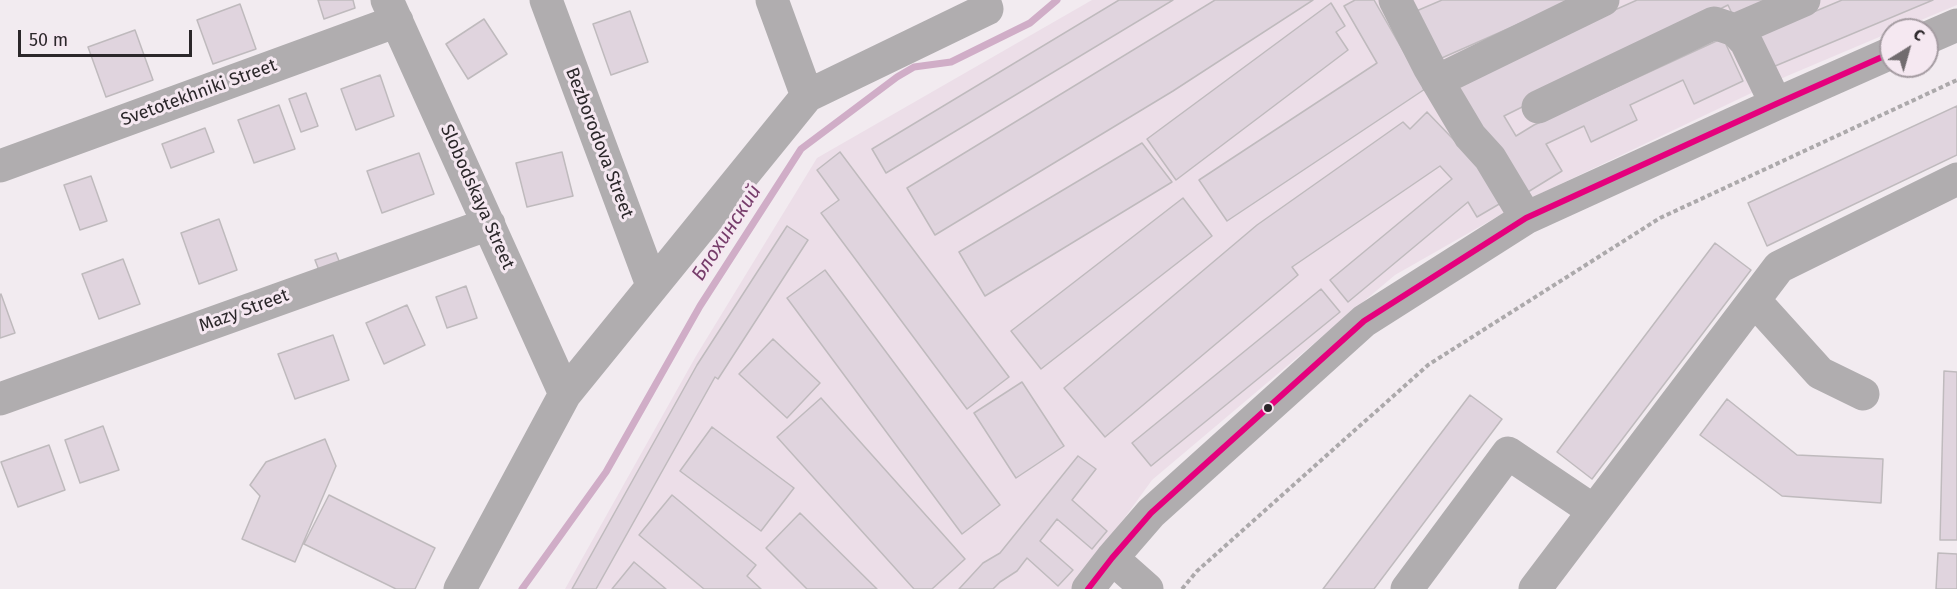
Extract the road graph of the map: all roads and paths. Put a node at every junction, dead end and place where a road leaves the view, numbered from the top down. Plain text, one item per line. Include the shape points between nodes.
1 (546, 0) edge
2 (772, 0) edge
3 (1603, 0) edge
4 (1804, 0) edge
5 (1402, 2) edge
6 (985, 5) edge
7 (392, 10) edge
8 (1957, 25) edge
9 (1735, 30) junction
10 (1939, 33) edge
11 (1879, 58) edge
12 (1957, 80) edge
13 (1437, 81) junction
14 (807, 96) junction
15 (1776, 104) junction
16 (1538, 107) dead end
17 (0, 166) edge
18 (1957, 178) edge
19 (1526, 218) junction
20 (489, 224) junction
21 (652, 285) junction
22 (1754, 300) junction
23 (565, 394) junction
24 (1863, 394) dead end
25 (0, 399) edge
26 (1594, 511) junction
27 (1112, 558) junction
28 (460, 589) edge
29 (1088, 589) edge
30 (1146, 589) edge
31 (1182, 589) edge
32 (1407, 589) edge
33 (1535, 589) edge

1 - 21 street, Bezborodova Street
2 - 14 street
3 - 13 street
4 - 9 street
5 - 13 street
6 - 14 street
7 - 17 street, Svetotekhniki Street
7 - 20 street, Slobodskaya Street
8 - 10 street
9 - 15 street via 1746,42
9 - 16 street via 1714,23
11 - 15 street
12 - 31 path via 1660,218 1428,365 1197,571
13 - 19 street
14 - 21 street
15 - 19 street
18 - 22 street via 1779,267
19 - 27 street via 1364,321 1151,513
20 - 23 street, Slobodskaya Street
20 - 25 street, Mazy Street
21 - 23 street
22 - 24 street via 1820,373
22 - 26 street
23 - 28 street
26 - 32 street via 1508,453
26 - 33 street
27 - 29 street
27 - 30 street

